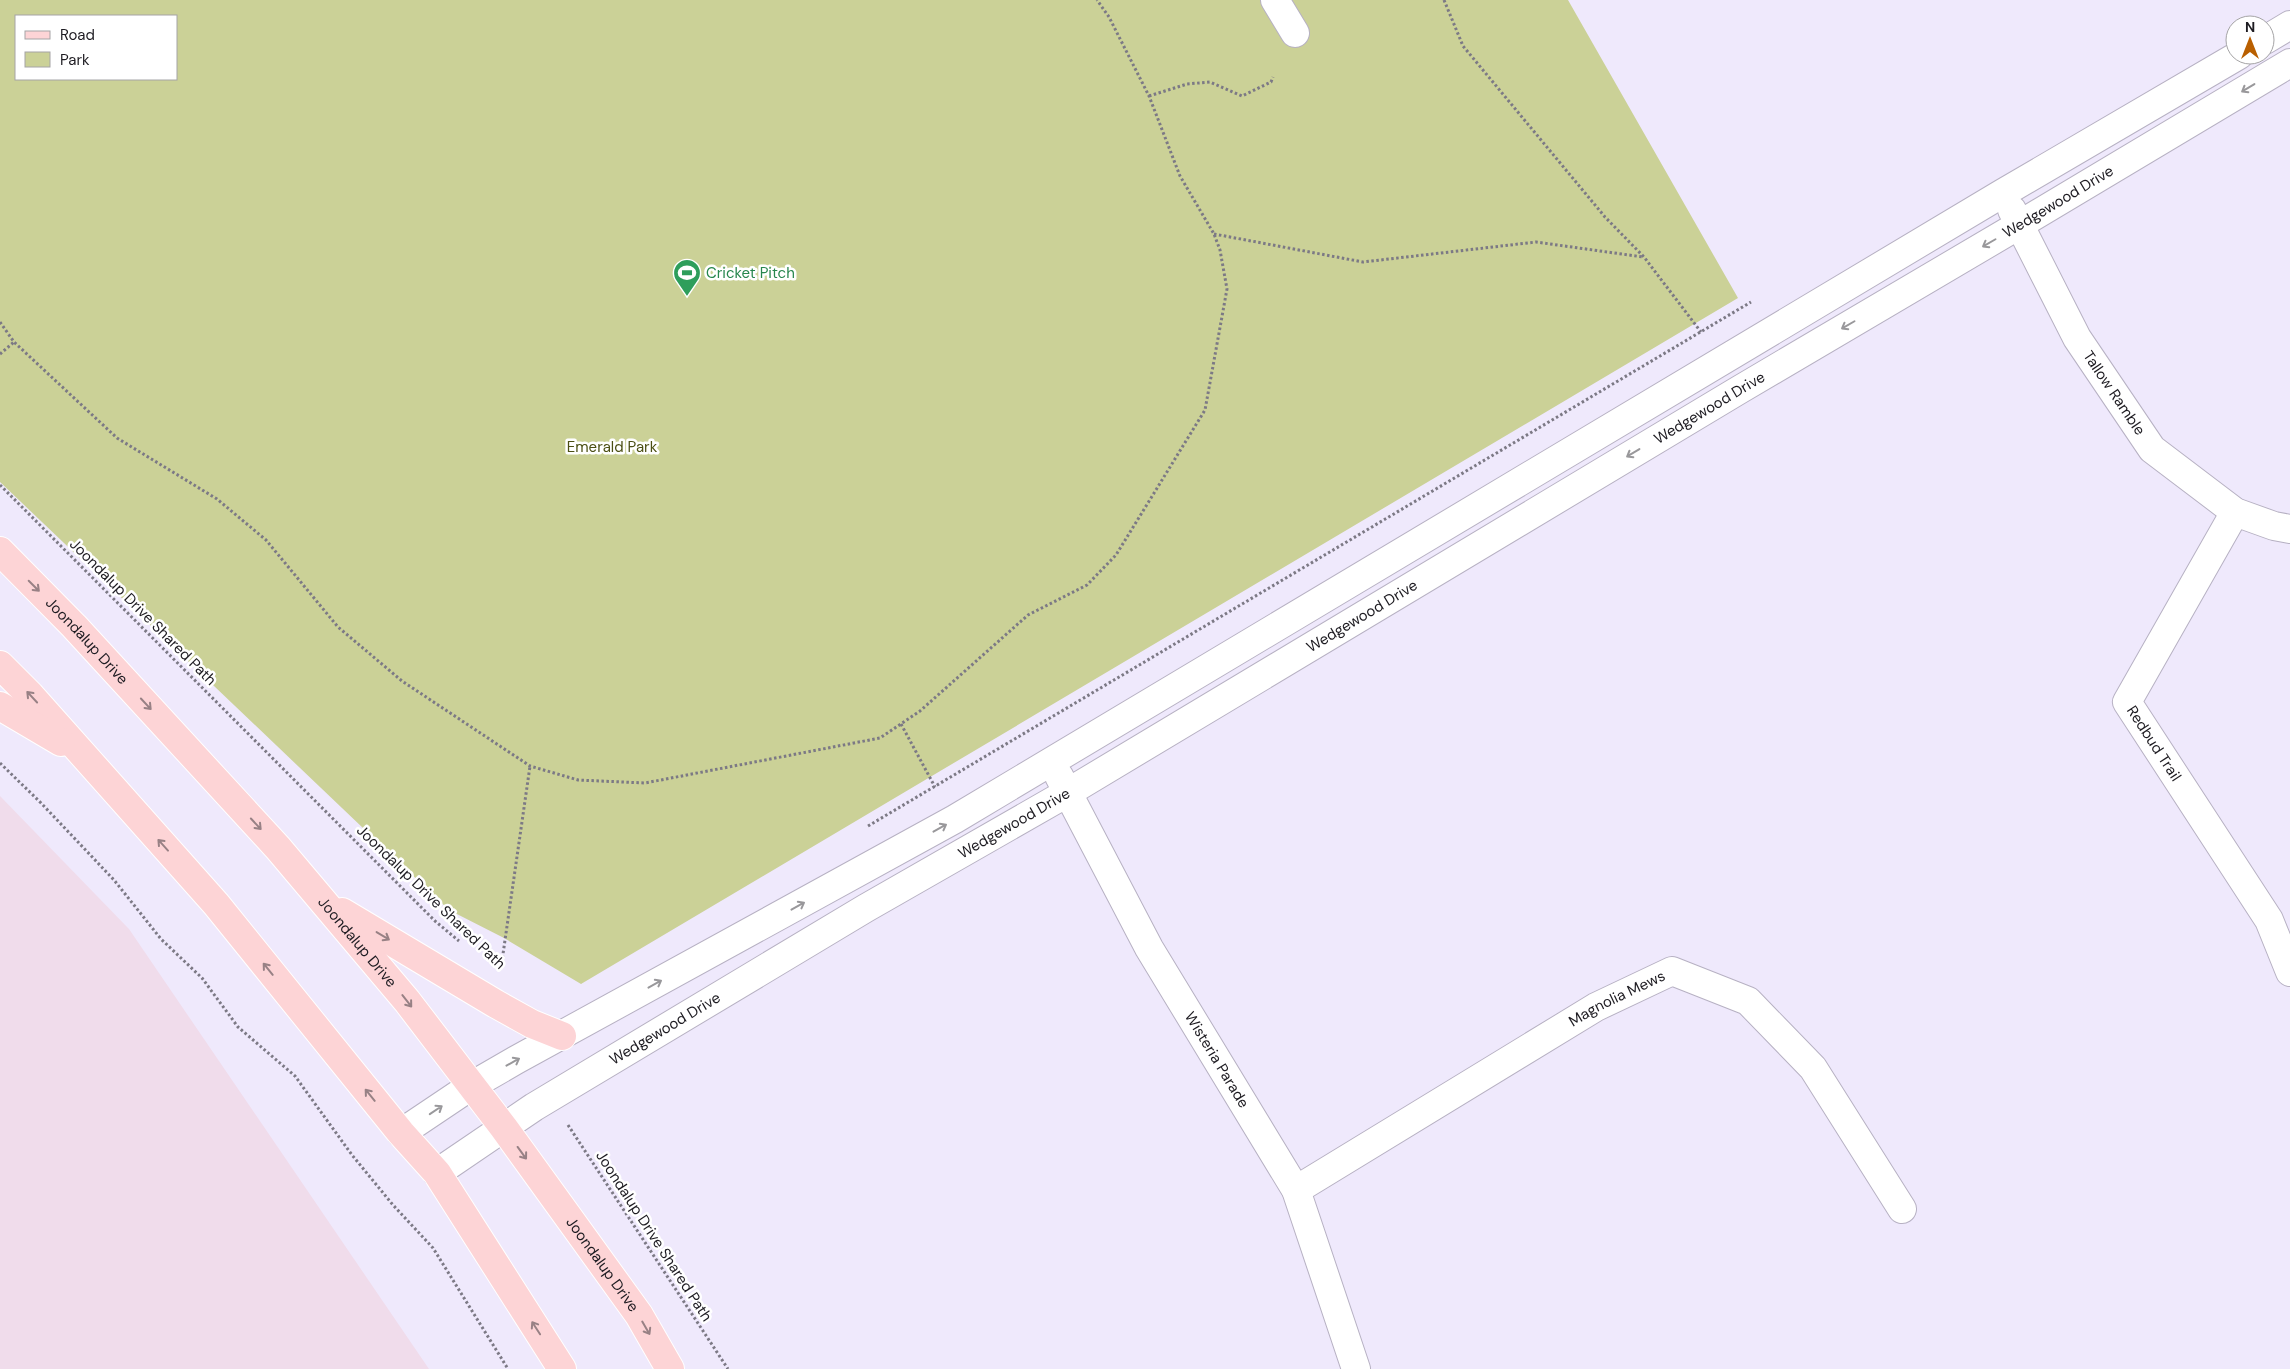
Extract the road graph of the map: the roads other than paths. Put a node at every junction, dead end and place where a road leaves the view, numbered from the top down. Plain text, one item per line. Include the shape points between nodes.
1 (1275, 0) edge
2 (2290, 25) edge
3 (1295, 33) dead end
4 (2275, 34) edge
5 (2225, 63) edge
6 (2290, 63) edge
7 (2004, 193) junction
8 (2019, 225) junction
9 (2235, 512) junction
10 (2290, 529) edge
11 (0, 552) edge
12 (0, 665) edge
13 (0, 706) edge
14 (82, 754) junction
15 (1051, 762) junction
16 (1067, 793) junction
17 (326, 903) junction
18 (2290, 972) edge
19 (562, 1036) junction
20 (470, 1086) junction
21 (504, 1128) junction
22 (401, 1133) junction
23 (436, 1173) junction
24 (1296, 1190) junction
25 (1902, 1210) dead end
26 (562, 1369) edge
27 (670, 1369) edge
28 (1356, 1369) edge

1 - 3 street
2 - 4 street
5 - 7 street
6 -> 8 street, Wedgewood Drive
7 - 8 street, Tallow Ramble
7 - 15 street
8 - 9 street, Tallow Ramble via 2077,338 2152,449
8 -> 16 street, Wedgewood Drive
9 - 10 street, Tallow Ramble
9 - 18 street, Redbud Trail via 2127,702 2269,920
11 -> 17 main road, Joondalup Drive via 88,640
14 -> 12 main road
13 - 14 main road
22 -> 14 main road via 216,904
15 - 16 street, Wisteria Parade
19 -> 15 street via 955,820
16 - 21 street, Wedgewood Drive via 866,908 548,1098
16 - 24 street, Wisteria Parade via 1149,948
17 -> 19 main road via 498,991 532,1024
17 -> 20 main road, Joondalup Drive via 407,1001
20 -> 19 street
20 - 21 main road, Joondalup Drive
22 -> 20 street
21 - 23 street, Wedgewood Drive
21 -> 27 main road, Joondalup Drive via 639,1315
22 - 23 main road
26 -> 23 main road
24 - 25 street, Magnolia Mews via 1596,1007 1672,971 1748,1001 1807,1061
24 - 28 street, Wisteria Parade

